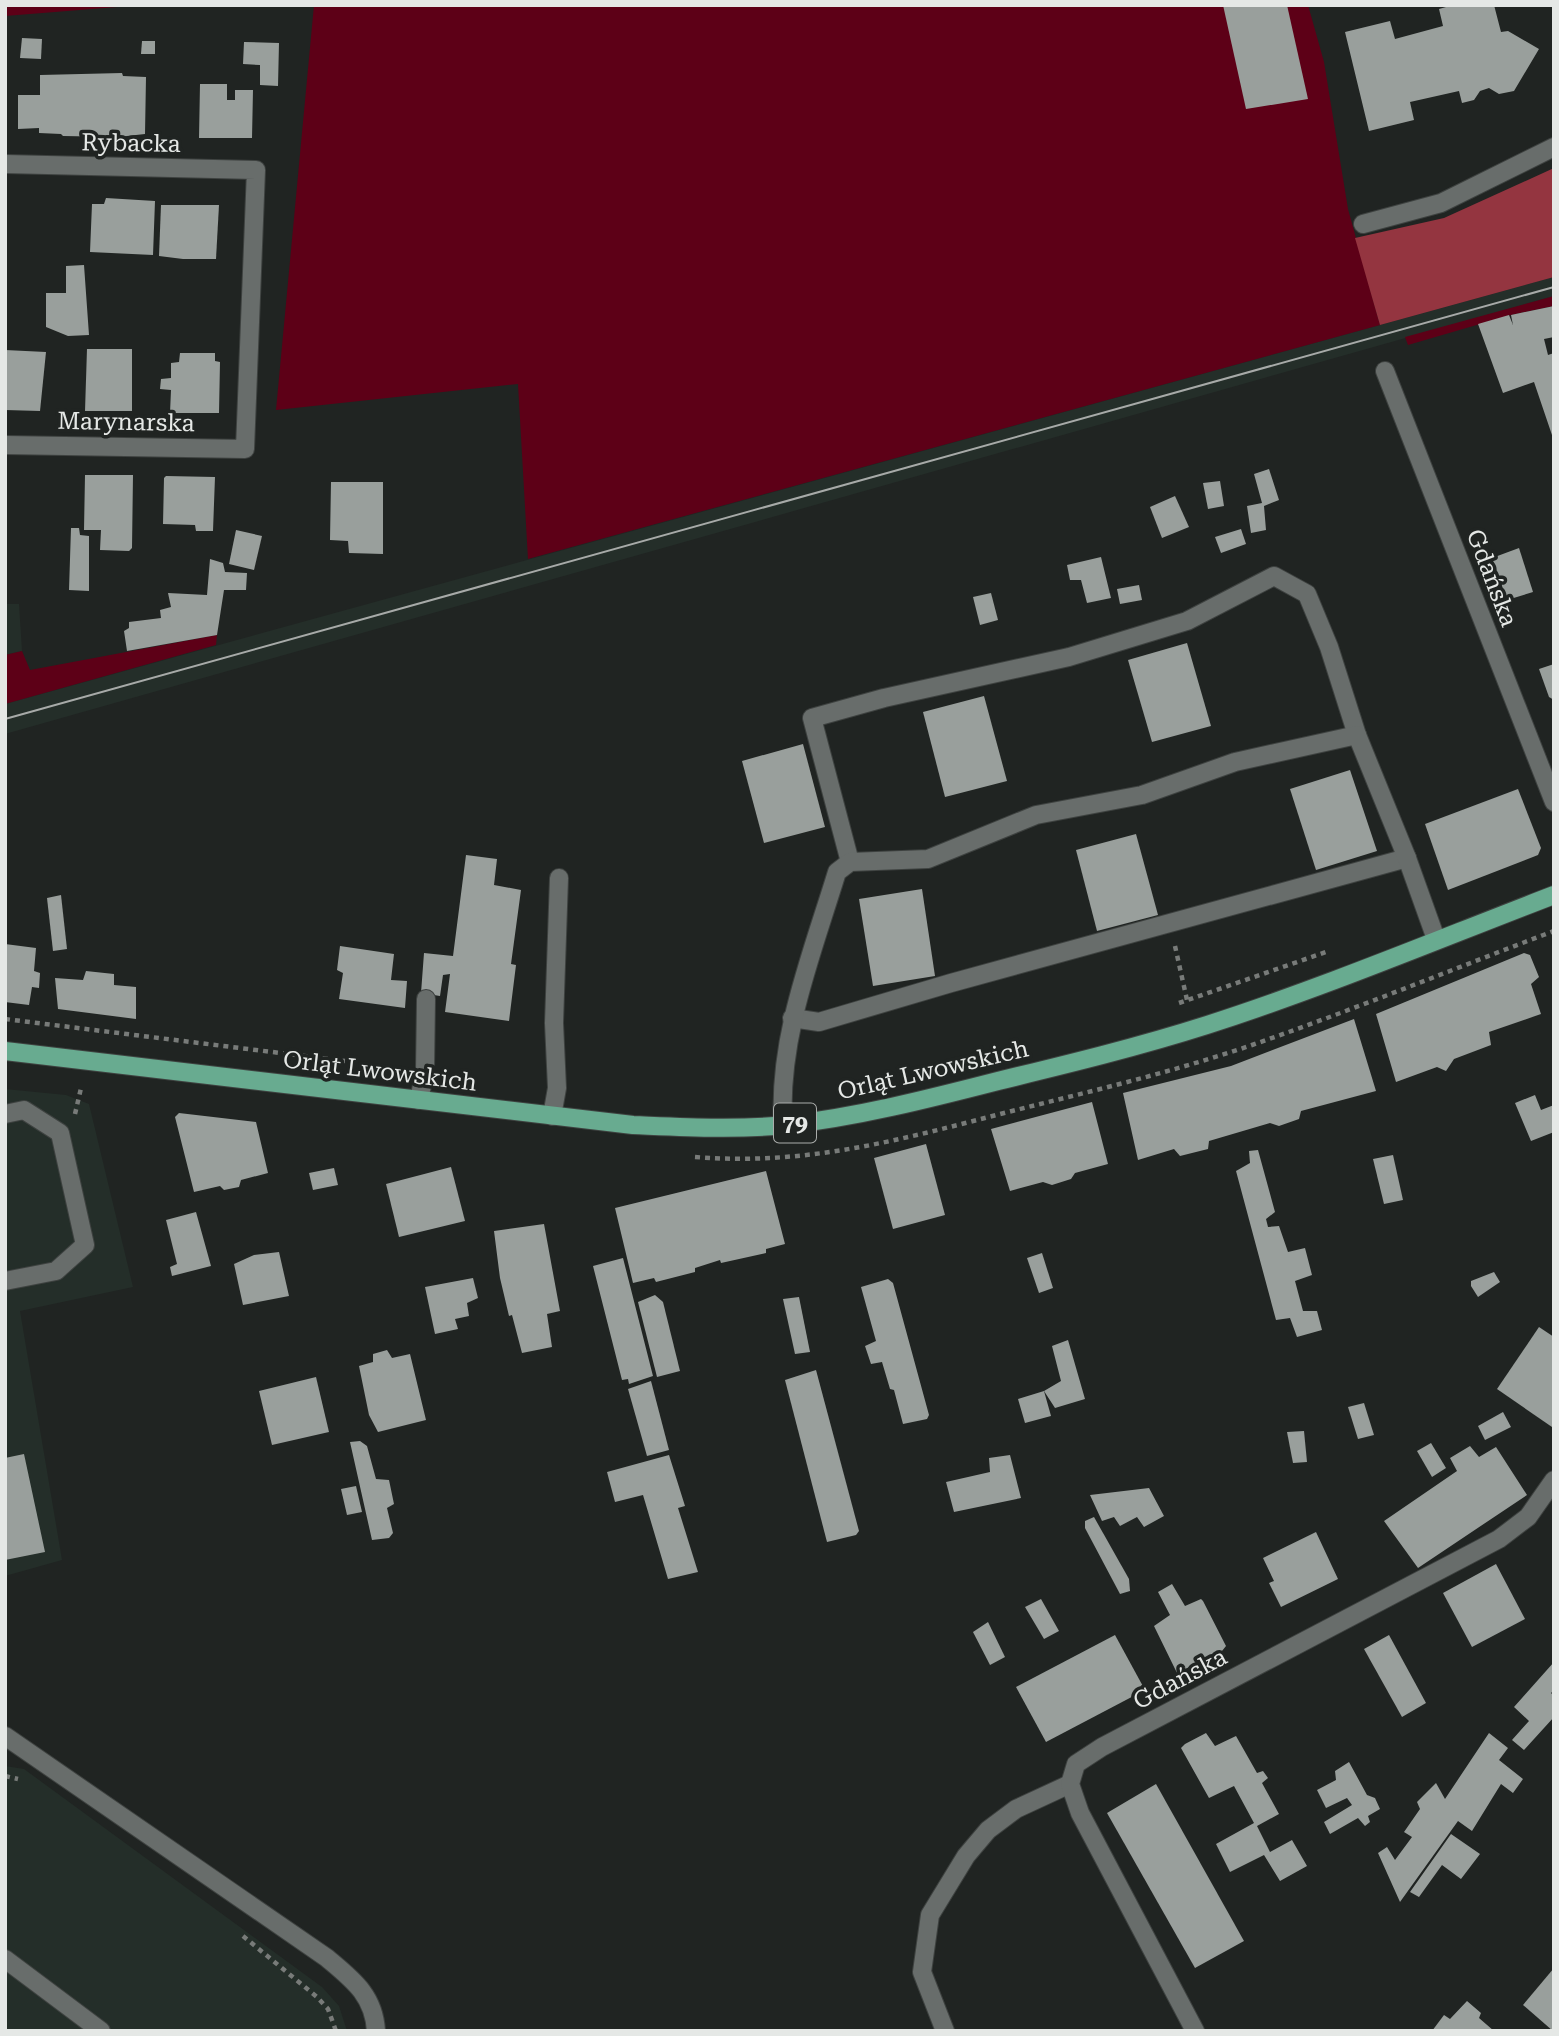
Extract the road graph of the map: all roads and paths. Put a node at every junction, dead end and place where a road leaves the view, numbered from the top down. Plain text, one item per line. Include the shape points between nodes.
1 (1554, 147) edge
2 (5, 164) edge
3 (1363, 225) dead end
4 (1385, 371) dead end
5 (5, 445) edge
6 (245, 449) joint
7 (1357, 735) junction
8 (1554, 802) edge
9 (1407, 858) junction
10 (850, 862) junction
11 (559, 878) dead end
12 (1554, 895) edge
13 (1171, 923) junction
14 (1436, 939) junction
15 (426, 999) dead end
16 (1187, 1000) dead end
17 (792, 1018) junction
18 (5, 1051) edge
19 (419, 1100) junction
20 (5, 1114) edge
21 (552, 1116) junction
22 (783, 1125) junction
23 (5, 1281) edge
24 (1554, 1480) edge
25 (5, 1736) edge
26 (5, 1776) edge
27 (25, 1782) dead end
28 (1070, 1784) junction
29 (240, 1933) dead end
30 (5, 1959) edge
31 (101, 2031) edge
32 (336, 2031) edge
33 (376, 2031) edge
34 (945, 2031) edge
35 (1195, 2031) edge

1 - 3 street via 1441,203
2 - 6 street, Rybacka via 256,170
4 - 8 street, Gdańska
5 - 6 street, Marynarska
7 - 9 street
7 - 10 street via 1234,762 1142,795 1037,815 928,859
7 - 10 street via 1307,594 1274,576 1187,621 1069,657 812,718
9 - 13 street
9 - 14 street
10 - 17 street via 837,872
11 - 21 street via 554,1023 557,1088
12 - 14 main road, Orląt Lwowskich / 79
13 - 16 path
13 - 17 street via 819,1022
14 - 22 main road, Orląt Lwowskich / 79 via 1220,1020 1091,1058 844,1117
15 - 19 street via 425,1072
17 - 22 street via 781,1098
18 - 19 main road, Orląt Lwowskich / 79
19 - 21 main road, Orląt Lwowskich / 79
20 - 23 street via 24,1110 60,1133 85,1245 56,1271
21 - 22 main road, Orląt Lwowskich / 79 via 694,1128
24 - 28 street, Gdańska via 1528,1517 1499,1539 1102,1747 1076,1764
25 - 33 street via 327,1958 363,1991 374,2013
26 - 27 path
28 - 34 street via 1016,1809 988,1830 966,1856 930,1915 922,1972
28 - 35 street via 1080,1813
29 - 32 path via 317,1997 328,2009
30 - 31 street

